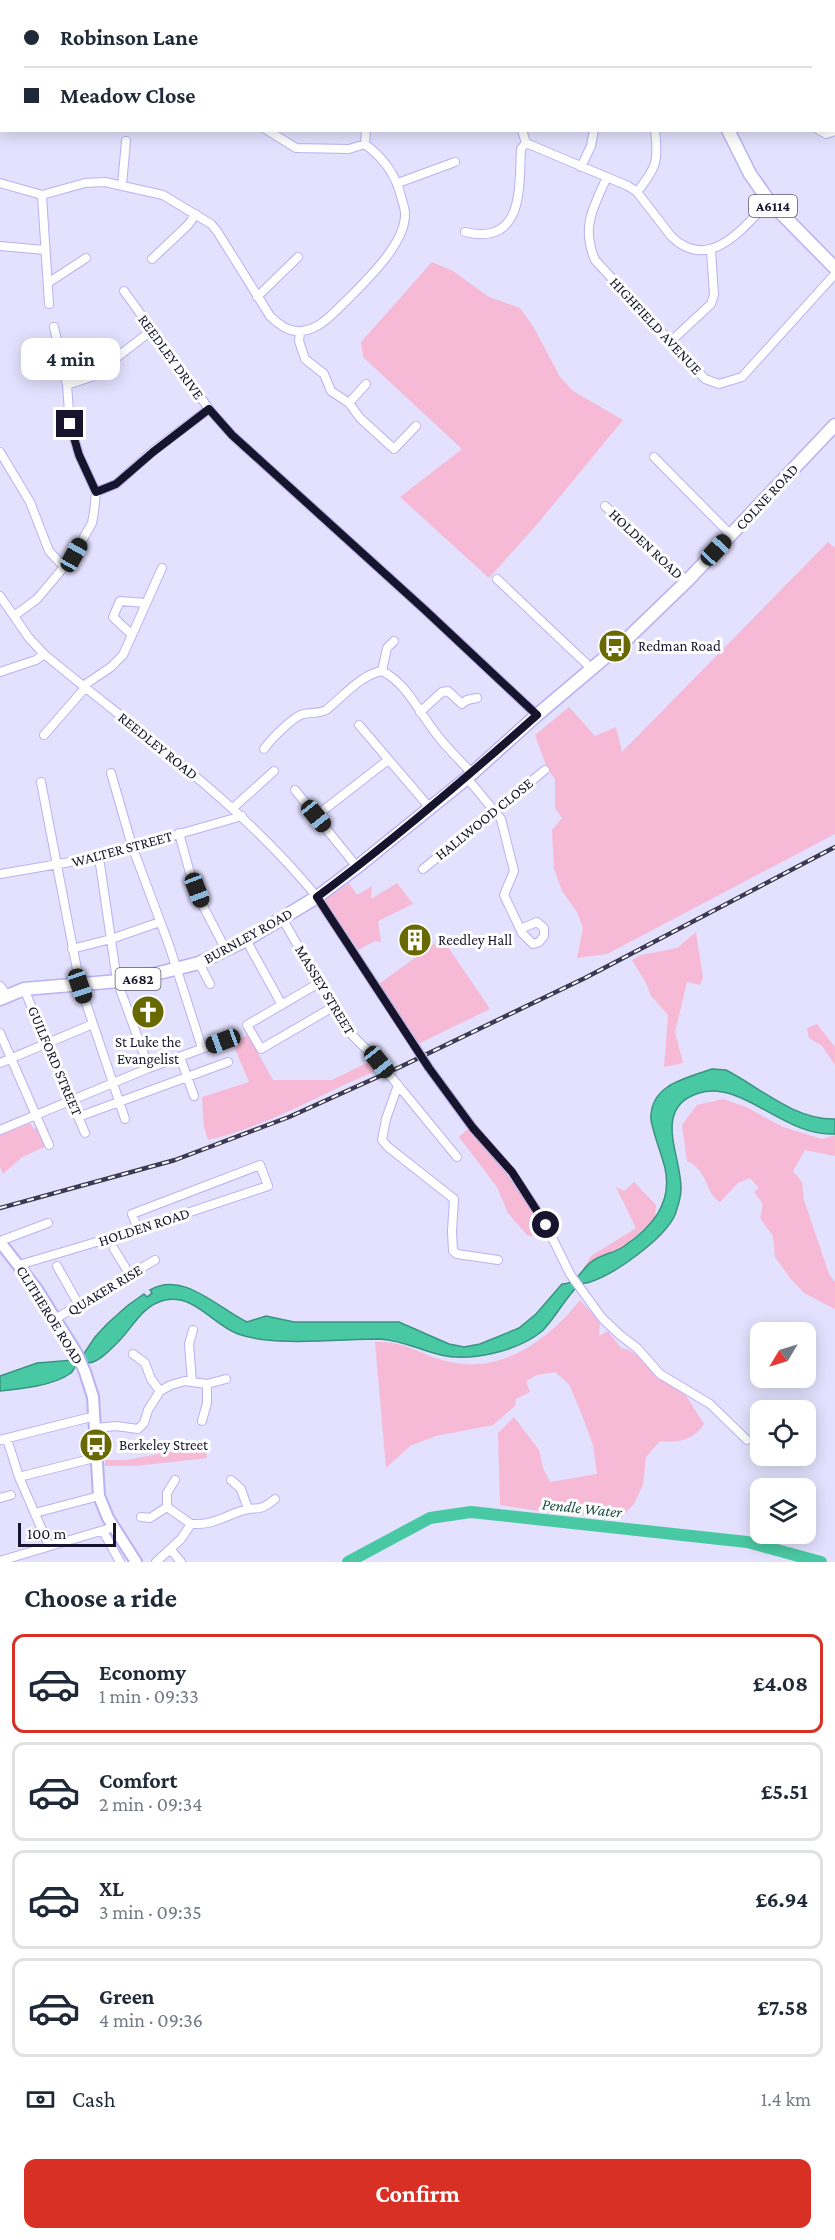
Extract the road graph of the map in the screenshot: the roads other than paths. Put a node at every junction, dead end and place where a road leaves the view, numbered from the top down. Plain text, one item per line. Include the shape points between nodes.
1 (270, 132) edge
2 (365, 132) edge
3 (523, 132) edge
4 (594, 132) edge
5 (655, 132) edge
6 (729, 132) edge
7 (126, 141) dead end
8 (526, 143) junction
9 (365, 144) junction
10 (455, 162) dead end
11 (582, 166) junction
12 (607, 177) junction
13 (0, 183) edge
14 (398, 183) junction
15 (122, 185) junction
16 (637, 192) junction
17 (42, 195) junction
18 (769, 201) junction
19 (196, 214) junction
20 (465, 232) dead end
21 (0, 246) edge
22 (45, 250) junction
23 (711, 250) junction
24 (298, 257) dead end
25 (86, 258) dead end
26 (152, 259) dead end
27 (835, 268) edge
28 (835, 274) edge
29 (48, 283) junction
30 (124, 291) dead end
31 (256, 297) junction
32 (49, 304) dead end
33 (54, 327) dead end
34 (151, 331) junction
35 (300, 332) junction
36 (669, 343) junction
37 (366, 384) dead end
38 (67, 385) junction
39 (349, 403) junction
40 (209, 409) junction
41 (835, 425) edge
42 (416, 426) dead end
43 (0, 452) edge
44 (654, 457) dead end
45 (96, 492) junction
46 (605, 506) dead end
47 (730, 535) junction
48 (64, 567) junction
49 (162, 568) dead end
50 (497, 579) dead end
51 (687, 581) junction
52 (0, 596) edge
53 (146, 603) junction
54 (14, 616) junction
55 (132, 635) junction
56 (394, 641) dead end
57 (44, 654) junction
58 (592, 669) junction
59 (382, 670) junction
60 (0, 672) edge
61 (84, 687) junction
62 (477, 698) dead end
63 (420, 712) junction
64 (537, 715) junction
65 (359, 725) dead end
66 (44, 735) dead end
67 (264, 748) dead end
68 (388, 760) junction
69 (545, 770) dead end
70 (274, 771) dead end
71 (111, 773) dead end
72 (469, 776) junction
73 (41, 782) dead end
74 (295, 790) dead end
75 (233, 808) junction
76 (430, 808) junction
77 (495, 811) junction
78 (242, 816) junction
79 (316, 816) junction
80 (179, 833) junction
81 (132, 846) junction
82 (99, 857) junction
83 (57, 866) junction
84 (357, 867) junction
85 (423, 869) dead end
86 (0, 874) edge
87 (317, 897) junction
88 (282, 918) junction
89 (160, 921) junction
90 (520, 929) dead end
91 (111, 939) junction
92 (246, 940) junction
93 (72, 949) junction
94 (226, 950) junction
95 (200, 963) junction
96 (177, 969) junction
97 (117, 981) junction
98 (319, 983) junction
99 (210, 984) dead end
100 (80, 986) junction
101 (24, 989) junction
102 (2, 993) edge
103 (282, 1005) junction
104 (333, 1007) junction
105 (93, 1024) junction
106 (0, 1033) edge
107 (223, 1041) dead end
108 (47, 1043) junction
109 (202, 1048) junction
110 (180, 1057) junction
111 (11, 1058) junction
112 (228, 1062) dead end
113 (0, 1063) edge
114 (148, 1068) junction
115 (186, 1077) junction
116 (113, 1083) junction
117 (397, 1084) junction
118 (194, 1096) dead end
119 (71, 1100) junction
120 (119, 1102) junction
121 (36, 1115) junction
122 (78, 1117) junction
123 (125, 1119) dead end
124 (1, 1128) edge
125 (85, 1133) dead end
126 (49, 1145) dead end
127 (457, 1157) dead end
128 (48, 1223) dead end
129 (138, 1229) junction
130 (0, 1241) edge
131 (114, 1249) dead end
132 (155, 1260) dead end
133 (498, 1260) dead end
134 (19, 1265) junction
135 (57, 1266) dead end
136 (130, 1275) junction
137 (79, 1305) junction
138 (55, 1319) junction
139 (193, 1330) dead end
140 (133, 1354) dead end
141 (226, 1379) dead end
142 (192, 1382) junction
143 (207, 1384) junction
144 (160, 1391) junction
145 (95, 1416) junction
146 (202, 1421) dead end
147 (96, 1428) junction
148 (4, 1439) edge
149 (747, 1440) dead end
150 (98, 1457) junction
151 (19, 1477) junction
152 (175, 1480) dead end
153 (231, 1480) dead end
154 (159, 1483) dead end
155 (169, 1489) junction
156 (11, 1495) dead end
157 (99, 1496) junction
158 (0, 1498) edge
159 (275, 1499) dead end
160 (167, 1507) junction
161 (248, 1509) junction
162 (35, 1513) junction
163 (141, 1517) dead end
164 (191, 1524) junction
165 (108, 1529) junction
166 (50, 1546) junction
167 (171, 1550) junction
168 (0, 1561) edge
169 (120, 1562) edge
170 (136, 1562) edge
171 (156, 1562) edge
172 (181, 1562) edge

1 - 9 street via 296,148 349,149
2 - 9 street
3 - 8 street
4 - 11 street
5 - 16 street via 654,170
6 - 18 highway, A6114
7 - 15 street
8 - 11 street
8 - 20 street via 521,149 518,204 513,217 487,234
9 - 14 street via 387,164
10 - 14 street
11 - 12 street
12 - 16 street
12 - 36 street, HIGHFIELD AVENUE via 589,224 590,248 595,260
13 - 17 street
14 - 35 street via 404,225 386,258 321,324
15 - 17 street via 84,183
15 - 19 street via 163,195
16 - 23 street via 676,241 690,248
17 - 22 street
18 - 23 street via 735,237
18 - 27 highway, A6114
19 - 26 street
19 - 31 street via 211,224
21 - 22 street
22 - 29 street
23 - 36 street via 711,304
24 - 31 street
25 - 29 street
28 - 36 street, HIGHFIELD AVENUE via 742,377 719,384 705,379
29 - 32 street
30 - 34 street, REEDLEY DRIVE
31 - 35 street via 278,324
33 - 38 street
34 - 38 street via 91,377
34 - 40 street, REEDLEY DRIVE
35 - 39 street via 305,359 324,374 331,391
37 - 39 street
38 - 45 street via 70,424
39 - 42 street via 394,449
40 - 45 street via 116,484
40 - 64 street, REEDLEY DRIVE via 232,435
41 - 47 highway, COLNE ROAD / A682
43 - 48 street via 30,502 49,551
44 - 47 street
45 - 48 street via 92,523
46 - 51 street, HOLDEN ROAD
47 - 51 highway, COLNE ROAD / A682
48 - 54 street via 37,599
49 - 53 street
50 - 58 street
51 - 58 highway, COLNE ROAD / A682
52 - 54 street, REEDLEY ROAD
53 - 55 street
53 - 55 street via 120,601 113,617
54 - 57 street, REEDLEY ROAD
55 - 61 street via 123,655
56 - 59 street via 387,648
57 - 60 street
57 - 61 street, REEDLEY ROAD
58 - 64 highway, COLNE ROAD / A682
59 - 63 street via 410,696
59 - 67 street via 363,679 326,710 301,714
61 - 66 street
61 - 75 street, REEDLEY ROAD
62 - 63 street via 462,704 448,692 442,692
63 - 72 street
64 - 72 highway, COLNE ROAD / A682
65 - 68 street
68 - 76 street
68 - 79 street
69 - 77 street, HALLWOOD CLOSE
70 - 75 street
71 - 81 street
72 - 76 highway, COLNE ROAD / A682
72 - 77 street
73 - 83 street
74 - 79 street
75 - 78 street, REEDLEY ROAD
76 - 84 highway, COLNE ROAD / A682
77 - 85 street, HALLWOOD CLOSE
77 - 90 street via 501,819 514,871 504,896
78 - 80 street, WALTER STREET
78 - 87 street, REEDLEY ROAD
79 - 84 street
80 - 81 street, WALTER STREET
80 - 94 street via 203,906
81 - 82 street, WALTER STREET
81 - 89 street
82 - 83 street, WALTER STREET
82 - 91 street
83 - 86 street, WALTER STREET
83 - 93 street
84 - 87 highway, COLNE ROAD / A682
87 - 88 highway, BURNLEY ROAD / A682
87 - 149 street, REEDLEY ROAD, bridge via 429,1068 473,1128 512,1172 544,1221 570,1274 602,1318 660,1374 710,1404
88 - 92 highway, BURNLEY ROAD / A682
88 - 98 street, MASSEY STREET
89 - 91 street
89 - 96 street
91 - 93 street
91 - 97 street
92 - 94 highway, BURNLEY ROAD / A682
92 - 103 street
93 - 100 street
94 - 95 highway, BURNLEY ROAD / A682
95 - 96 highway, BURNLEY ROAD / A682
95 - 99 street
96 - 97 highway, BURNLEY ROAD / A682
96 - 109 street
97 - 100 highway, BURNLEY ROAD / A682
97 - 114 street
98 - 103 street
98 - 104 street, MASSEY STREET
100 - 101 highway, BURNLEY ROAD / A682
100 - 105 street
101 - 102 highway, BURNLEY ROAD / A682
101 - 108 street, GUILFORD STREET
103 - 104 street via 247,1025 261,1049
104 - 117 street, MASSEY STREET, bridge via 350,1035
105 - 108 street
105 - 116 street
106 - 111 street
107 - 109 street
108 - 111 street
108 - 119 street, GUILFORD STREET
109 - 110 street
110 - 114 street
110 - 115 street
111 - 113 street
111 - 121 street
112 - 115 street
114 - 116 street
115 - 118 street
115 - 120 street
116 - 119 street
116 - 120 street
117 - 127 street, MASSEY STREET
117 - 133 street via 382,1140 454,1198 453,1251
119 - 121 street
119 - 122 street, GUILFORD STREET
120 - 122 street
120 - 123 street
121 - 124 street
121 - 126 street
122 - 125 street, GUILFORD STREET
128 - 130 street
129 - 129 street, HOLDEN ROAD via 268,1186 260,1165 132,1214
129 - 134 street, HOLDEN ROAD
130 - 134 main road, CLITHEROE ROAD
131 - 136 street
132 - 136 street, QUAKER RISE
134 - 138 main road, CLITHEROE ROAD
135 - 137 street
136 - 137 street, QUAKER RISE
137 - 138 street, QUAKER RISE
138 - 145 main road, CLITHEROE ROAD via 85,1372
139 - 142 street via 189,1344
140 - 144 street via 145,1363
141 - 143 street
142 - 143 street
142 - 144 street
143 - 146 street
144 - 147 street via 138,1429
145 - 147 main road, CLITHEROE ROAD
145 - 148 street
147 - 150 main road, CLITHEROE ROAD
148 - 151 street
150 - 151 street
150 - 157 main road, CLITHEROE ROAD
151 - 162 street
152 - 155 street
153 - 161 street via 242,1489
154 - 155 street
155 - 160 street
156 - 158 street
157 - 162 street
157 - 165 main road, CLITHEROE ROAD
159 - 161 street via 259,1509
160 - 163 street via 150,1518
160 - 164 street
161 - 164 street via 213,1522
162 - 166 street
164 - 167 street
165 - 166 street
165 - 169 street, CLITHEROE ROAD
165 - 170 main road, CLITHEROE ROAD
166 - 168 street
167 - 171 street
167 - 172 street

